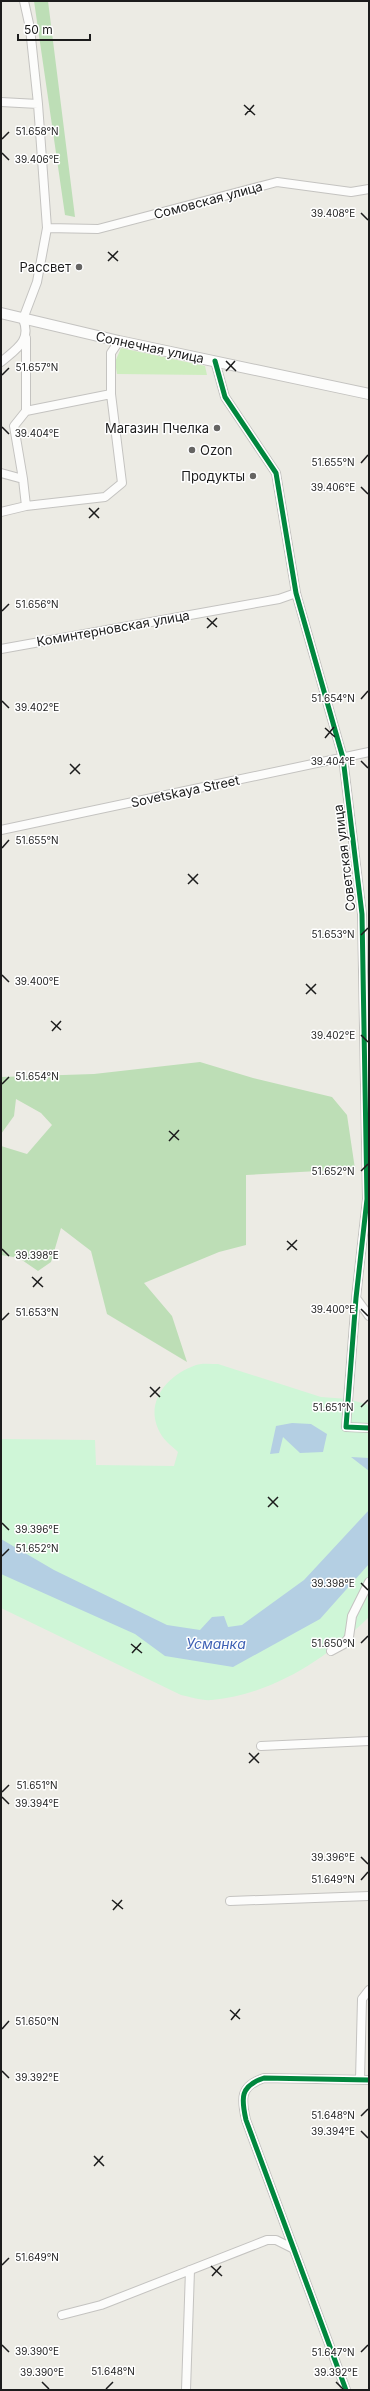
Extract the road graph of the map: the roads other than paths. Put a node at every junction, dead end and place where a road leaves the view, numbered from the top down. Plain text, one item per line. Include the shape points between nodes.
1 (24, 1) edge
2 (1, 102) edge
3 (38, 104) junction
4 (369, 189) edge
5 (47, 228) junction
6 (1, 313) edge
7 (23, 319) junction
8 (26, 338) junction
9 (119, 341) junction
10 (1, 362) edge
11 (215, 362) junction
12 (111, 394) junction
13 (369, 394) edge
14 (26, 411) junction
15 (1, 473) edge
16 (23, 479) junction
17 (26, 506) junction
18 (1, 512) edge
19 (296, 594) junction
20 (3, 646) edge
21 (369, 752) edge
22 (343, 758) junction
23 (1, 830) edge
24 (368, 1199) edge
25 (356, 1298) junction
26 (369, 1316) edge
27 (369, 1428) edge
28 (369, 1582) edge
29 (331, 1651) dead end
30 (369, 1741) edge
31 (261, 1746) dead end
32 (369, 1896) edge
33 (230, 1901) dead end
34 (369, 1990) edge
35 (360, 2080) junction
36 (369, 2080) edge
37 (294, 2249) junction
38 (190, 2270) junction
39 (62, 2315) dead end
40 (186, 2390) edge
41 (346, 2390) edge

1 - 3 street via 30,28
2 - 3 street
3 - 5 street
4 - 5 street, Сомовская улица via 350,192 277,182 98,229
5 - 7 street via 37,282
6 - 7 street, Солнечная улица
7 - 8 street via 27,329
7 - 9 street, Солнечная улица
8 - 10 street
8 - 14 street
9 - 11 street, Солнечная улица
9 - 12 street via 110,359
11 - 13 street, Солнечная улица
11 - 19 street, Советская улица via 225,397 276,474
12 - 14 street
12 - 17 street via 122,483 105,497
14 - 16 street via 14,426
15 - 16 street
16 - 17 street
17 - 18 street
19 - 20 street, Коминтерновская улица
19 - 22 street, Советская улица
21 - 22 street, Sovetskaya Street
22 - 23 street, Sovetskaya Street
22 - 24 street, Советская улица via 362,914
24 - 25 street, Советская улица
25 - 26 street
25 - 27 street, Советская улица via 346,1427
28 - 29 street via 352,1616 349,1637 344,1644
30 - 31 street
32 - 33 street
34 - 35 street via 362,2000
35 - 36 street
35 - 37 street via 264,2078 252,2082 245,2089 243,2104 246,2120
37 - 38 street via 276,2240 266,2240
37 - 41 street
38 - 39 street via 100,2305
38 - 40 street

